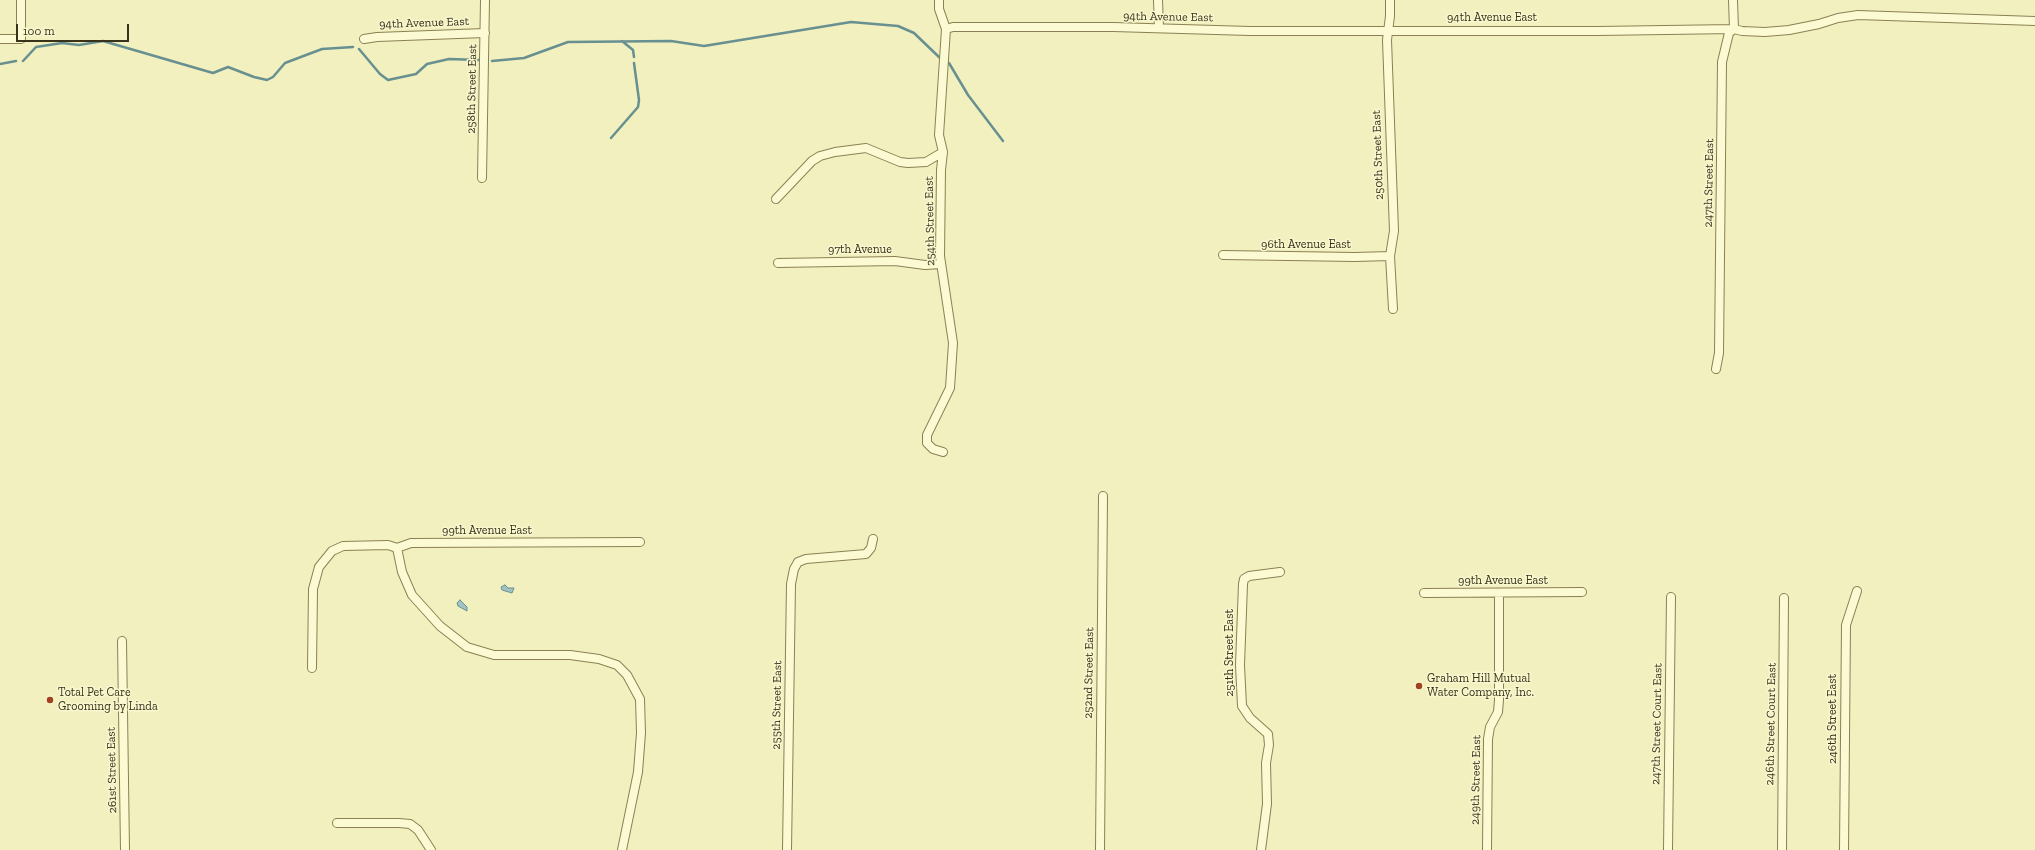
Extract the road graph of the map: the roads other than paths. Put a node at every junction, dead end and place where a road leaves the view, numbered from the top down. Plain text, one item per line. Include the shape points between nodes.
1 (21, 0) edge
2 (485, 0) edge
3 (939, 0) edge
4 (1158, 0) edge
5 (1390, 0) edge
6 (1733, 0) edge
7 (2035, 21) edge
8 (1159, 28) junction
9 (946, 29) junction
10 (1734, 29) junction
11 (1389, 30) junction
12 (486, 33) junction
13 (364, 39) dead end
14 (0, 40) edge
15 (943, 152) junction
16 (482, 178) dead end
17 (776, 200) dead end
18 (1223, 255) dead end
19 (1390, 256) junction
20 (778, 263) dead end
21 (942, 264) junction
22 (1393, 309) dead end
23 (1716, 369) dead end
24 (943, 452) dead end
25 (1103, 496) dead end
26 (874, 539) dead end
27 (640, 542) dead end
28 (397, 548) junction
29 (1280, 572) dead end
30 (1857, 591) dead end
31 (1499, 592) junction
32 (1582, 592) dead end
33 (1424, 593) dead end
34 (1671, 597) dead end
35 (1784, 598) dead end
36 (122, 641) dead end
37 (312, 668) dead end
38 (337, 823) dead end
39 (125, 850) edge
40 (431, 850) edge
41 (622, 850) edge
42 (787, 850) edge
43 (1100, 850) edge
44 (1261, 850) edge
45 (1487, 850) edge
46 (1668, 850) edge
47 (1782, 850) edge
48 (1844, 850) edge

1 - 14 street via 21,39
2 - 12 street, 258th Street East
3 - 9 street, 254th Street East via 939,9
4 - 8 street
5 - 11 street, 250th Street East
6 - 10 street, 247th Street East
7 - 10 street, 94th Avenue East via 1858,16 1838,18 1789,30
8 - 9 street, 94th Avenue East
8 - 11 street, 94th Avenue East via 1250,31
9 - 15 street, 254th Street East via 940,135
10 - 11 street, 94th Avenue East
10 - 23 street, 247th Street East via 1729,32 1722,62 1719,353
11 - 19 street, 250th Street East via 1387,40 1394,231
12 - 13 street, 94th Avenue East
12 - 16 street, 258th Street East
15 - 17 street via 926,162 908,163 866,148 820,156 802,170
15 - 21 street, 254th Street East via 940,199
18 - 19 street, 96th Avenue East
19 - 22 street, 250th Street East
20 - 21 street, 97th Avenue via 895,261 925,265
21 - 24 street, 254th Street East via 946,307 952,334 951,381 927,443 933,449
25 - 43 street, 252nd Street East
26 - 42 street, 255th Street East via 869,551 861,556 806,559 798,562 794,569 791,584
27 - 28 street, 99th Avenue East via 411,543
28 - 37 street, 99th Avenue East via 372,545 343,546 336,549 319,567 313,589
28 - 41 street via 402,572 412,595 440,626 467,647 494,655 570,655 599,659 617,665 627,675 640,699 641,733 638,772
29 - 44 street, 251th Street East via 1249,576 1244,579 1243,584 1240,665 1242,706 1250,718 1268,734 1269,745 1266,763 1267,804
30 - 48 street, 246th Street East via 1846,625
31 - 32 street, 99th Avenue East
31 - 33 street, 99th Avenue East
31 - 45 street, 249th Street East via 1499,700 1498,712 1490,727 1488,739
34 - 46 street, 247th Street Court East
35 - 47 street, 246th Street Court East
36 - 39 street, 261st Street East
38 - 40 street via 399,822 412,825

